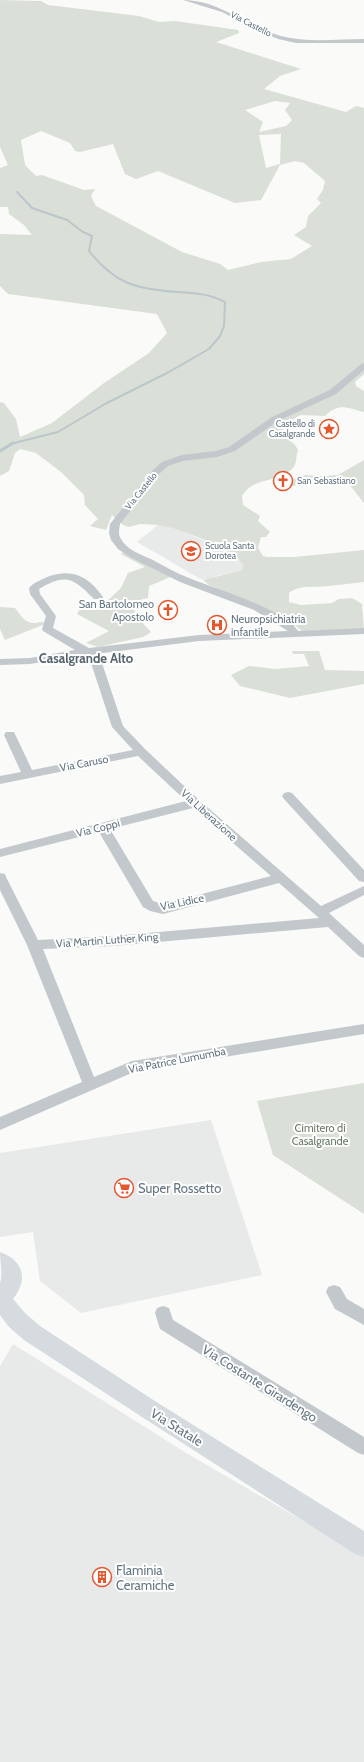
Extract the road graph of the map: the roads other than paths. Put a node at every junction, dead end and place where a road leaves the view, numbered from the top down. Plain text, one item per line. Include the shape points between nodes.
1 (186, 0) edge
2 (364, 41) edge
3 (364, 366) edge
4 (98, 597) dead end
5 (364, 631) edge
6 (295, 634) junction
7 (88, 652) junction
8 (0, 662) edge
9 (10, 734) dead end
10 (141, 752) junction
11 (28, 774) junction
12 (0, 780) edge
13 (288, 796) dead end
14 (195, 803) junction
15 (103, 827) junction
16 (0, 853) edge
17 (0, 877) edge
18 (281, 878) junction
19 (364, 878) edge
20 (364, 890) edge
21 (320, 912) junction
22 (330, 922) junction
23 (34, 945) junction
24 (364, 953) edge
25 (364, 1029) edge
26 (90, 1086) junction
27 (0, 1124) edge
28 (0, 1261) edge
29 (334, 1292) dead end
30 (0, 1297) edge
31 (163, 1313) dead end
32 (364, 1318) edge
33 (364, 1447) edge
34 (364, 1545) edge

1 - 2 street, Via Castello via 224,11 278,37 296,40
3 - 6 street, Via Castello via 333,392 275,419 232,449 222,453 182,458 165,464 115,524 116,540 134,555 184,580 258,608 291,627
4 - 7 street via 76,577 65,576 34,588 35,594 51,616 47,629
5 - 6 street
6 - 7 street via 199,638
7 - 8 street via 30,661
7 - 10 street, Via Liberazione via 96,663 118,727
9 - 11 street
10 - 11 street, Via Caruso
10 - 14 street, Via Liberazione
11 - 12 street, Via Caruso
13 - 19 street
14 - 15 street, Via Coppi
14 - 18 street, Via Liberazione
15 - 16 street, Via Coppi
15 - 18 street, Via Lidice via 148,904 155,908 163,909
17 - 23 street
18 - 21 street, Via Liberazione
20 - 21 street
21 - 22 street, Via Liberazione
22 - 23 street, Via Martin Luther King via 113,941
22 - 24 street, Via Liberazione
23 - 26 street
25 - 26 street, Via Patrice Lumumba via 138,1066
26 - 27 street, Via Patrice Lumumba
28 - 30 main road, Via Statale via 8,1265 13,1276 12,1286
29 - 32 street via 340,1304
30 - 34 main road, Via Statale via 17,1320 32,1333
31 - 33 street, Via Costante Girardengo via 166,1324

